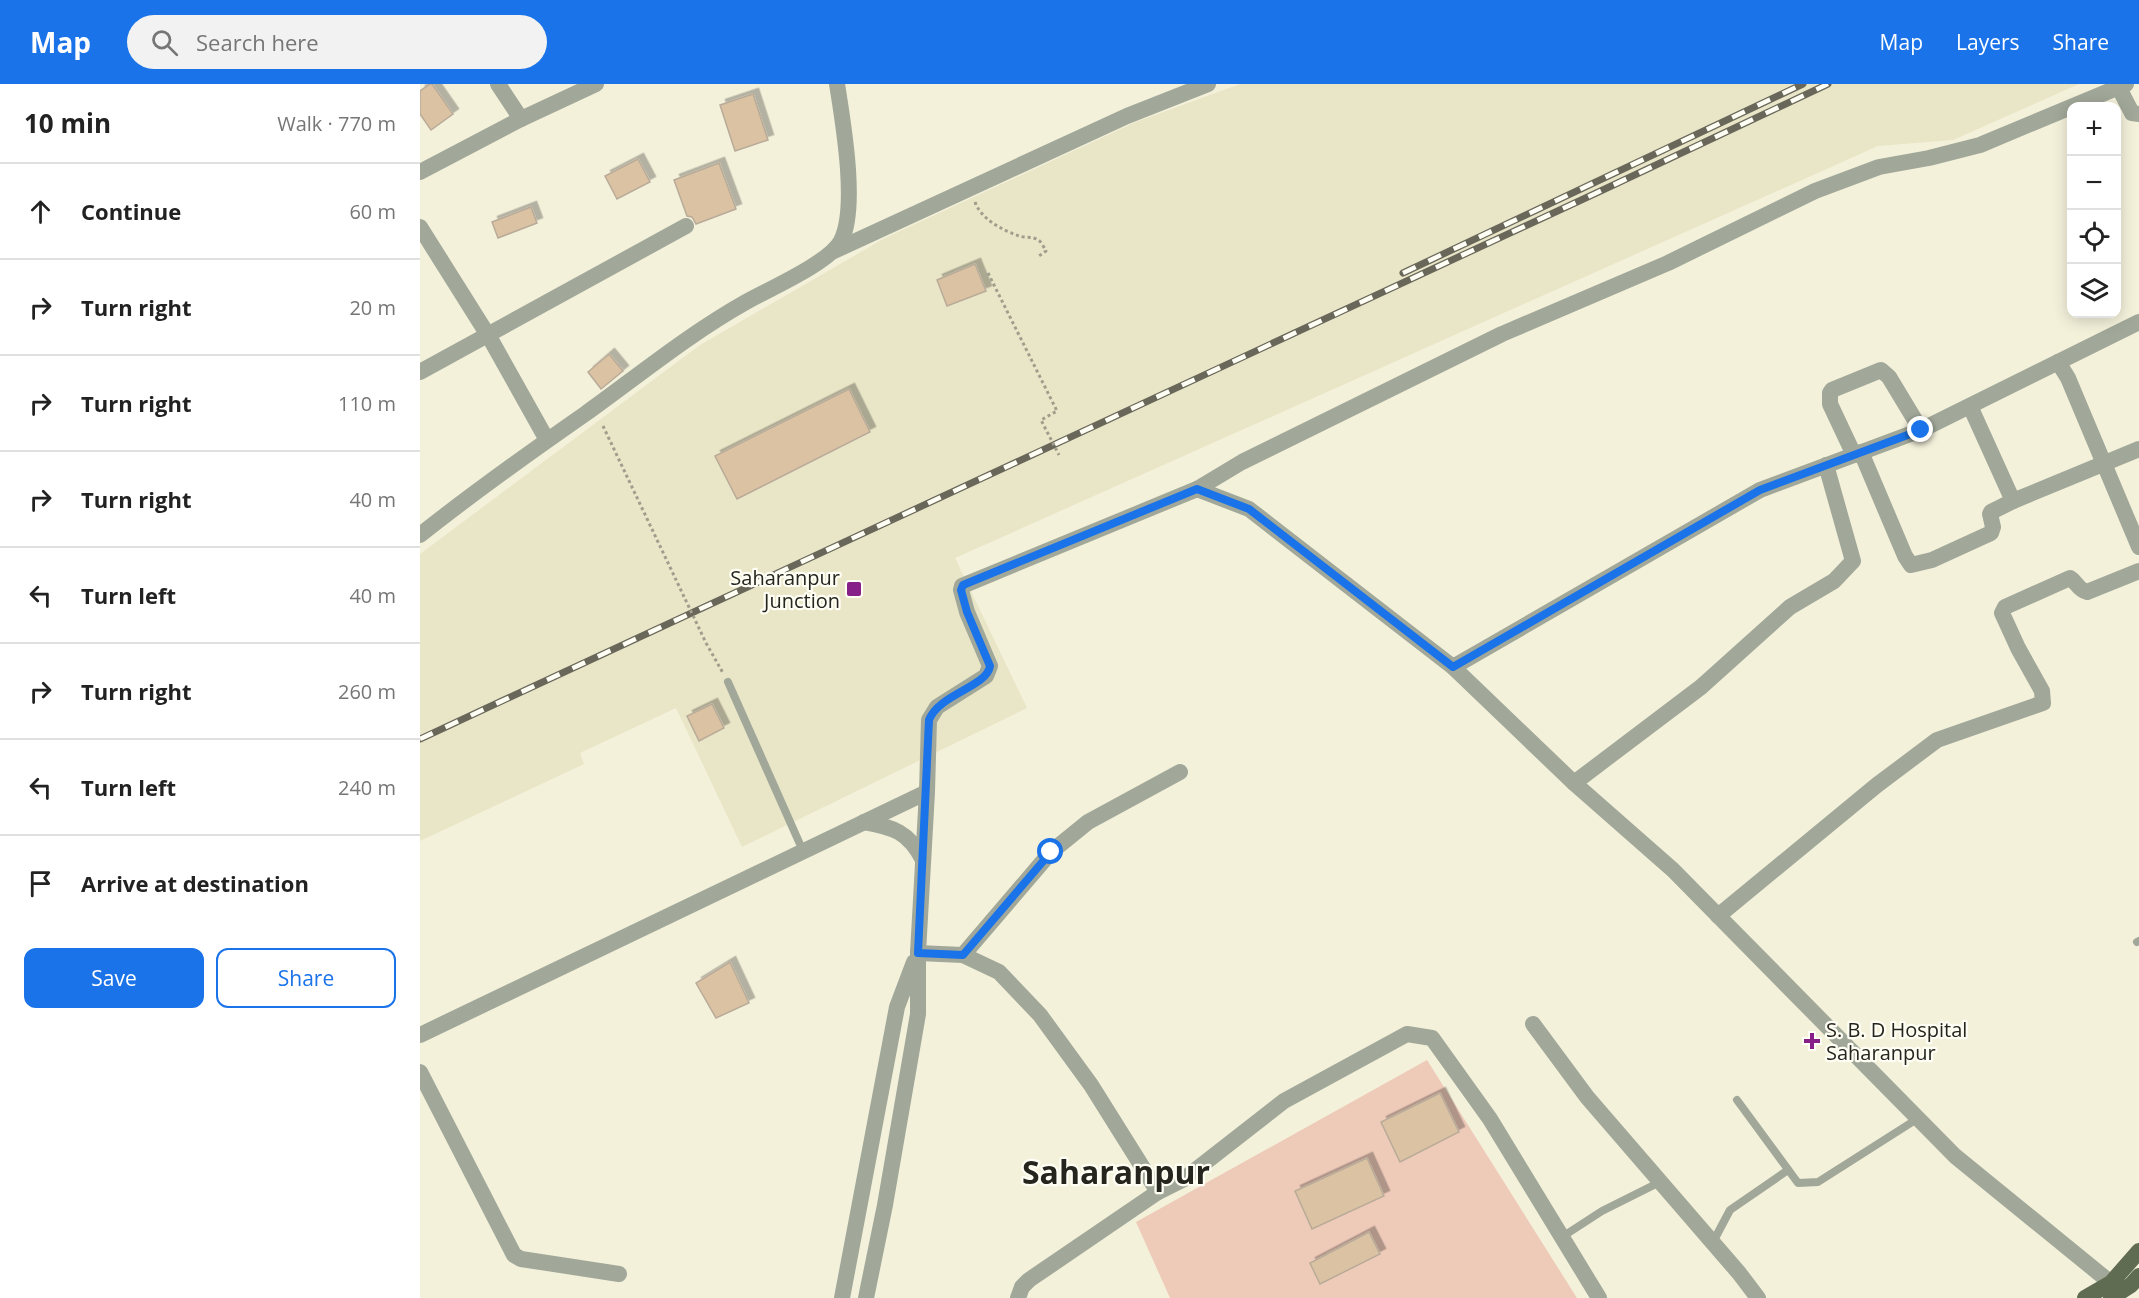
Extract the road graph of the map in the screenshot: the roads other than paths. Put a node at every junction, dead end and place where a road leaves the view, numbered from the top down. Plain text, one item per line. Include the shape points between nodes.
1 (498, 84) edge
2 (596, 84) edge
3 (837, 84) edge
4 (1208, 84) edge
5 (2122, 85) edge
6 (2137, 118) edge
7 (521, 119) junction
8 (420, 172) edge
9 (686, 226) dead end
10 (420, 227) edge
11 (834, 251) junction
12 (2139, 322) edge
13 (488, 336) junction
14 (2058, 362) junction
15 (420, 372) edge
16 (1970, 406) junction
17 (1921, 430) junction
18 (547, 440) junction
19 (2139, 449) edge
20 (1858, 454) junction
21 (2103, 462) junction
22 (1826, 465) junction
23 (1197, 489) junction
24 (2013, 501) junction
25 (420, 535) edge
26 (2139, 547) edge
27 (2139, 571) edge
28 (1453, 667) junction
29 (728, 682) road end
30 (1180, 772) dead end
31 (1574, 783) junction
32 (927, 792) junction
33 (864, 822) junction
34 (803, 851) junction
35 (923, 861) junction
36 (1718, 916) junction
37 (918, 953) junction
38 (963, 955) junction
39 (1533, 1024) dead end
40 (420, 1035) edge
41 (420, 1072) edge
42 (1737, 1100) dead end
43 (1917, 1119) junction
44 (1788, 1170) junction
45 (1660, 1182) junction
46 (1158, 1192) junction
47 (1562, 1237) junction
48 (1713, 1242) junction
49 (2139, 1251) edge
50 (619, 1274) dead end
51 (2136, 1283) edge
52 (2111, 1290) edge
53 (842, 1298) edge
54 (866, 1298) edge
55 (1018, 1298) edge
56 (1599, 1298) edge
57 (1758, 1298) edge
58 (2085, 1298) edge

1 - 7 street
2 - 7 street
3 - 11 street via 846,143 848,214 845,231
4 - 11 street via 1127,116
5 - 6 street
5 - 23 street via 1980,145 1879,167 1815,191 1668,263 1502,334 1242,462
7 - 8 street
9 - 13 street
10 - 13 street
11 - 18 street via 665,355
12 - 14 street
13 - 15 street
13 - 18 street
14 - 16 street
14 - 21 street
16 - 17 street
16 - 24 street
17 - 20 street
17 - 20 street via 1889,376 1881,370 1873,373 1830,393 1830,404
18 - 25 street
19 - 21 street
20 - 22 street
20 - 24 street via 1911,565 1932,560 1991,533 1991,512
21 - 24 street
21 - 26 street
22 - 28 street via 1760,490
22 - 31 street via 1853,561 1834,581 1790,607 1701,687
23 - 28 street via 1249,509
23 - 32 street via 962,586 967,612 990,666 986,676 937,707 929,720
27 - 36 street via 2087,592 2070,578 2005,607 2002,613 2042,691 2043,703 1937,740
28 - 31 street
29 - 34 lane
30 - 38 street via 1088,822 1051,852
31 - 36 street via 1673,870
32 - 33 street
32 - 35 street
33 - 34 street
33 - 35 street via 900,832 915,844
34 - 40 street
35 - 37 street
36 - 43 street
37 - 38 street
37 - 53 street via 897,1007
37 - 54 street via 918,1014
38 - 46 street via 999,972 1040,1015 1091,1085
39 - 45 street via 1587,1097
41 - 50 street via 514,1255
42 - 44 lane
43 - 44 lane via 1818,1182 1798,1183
43 - 52 street
44 - 48 lane via 1730,1210
45 - 47 lane via 1602,1211
45 - 48 street
46 - 47 street via 1184,1179 1284,1101 1407,1034 1432,1038 1490,1119
46 - 55 street via 1029,1280
47 - 56 street
48 - 57 street
49 - 52 main road
51 - 52 main road
52 - 58 main road

